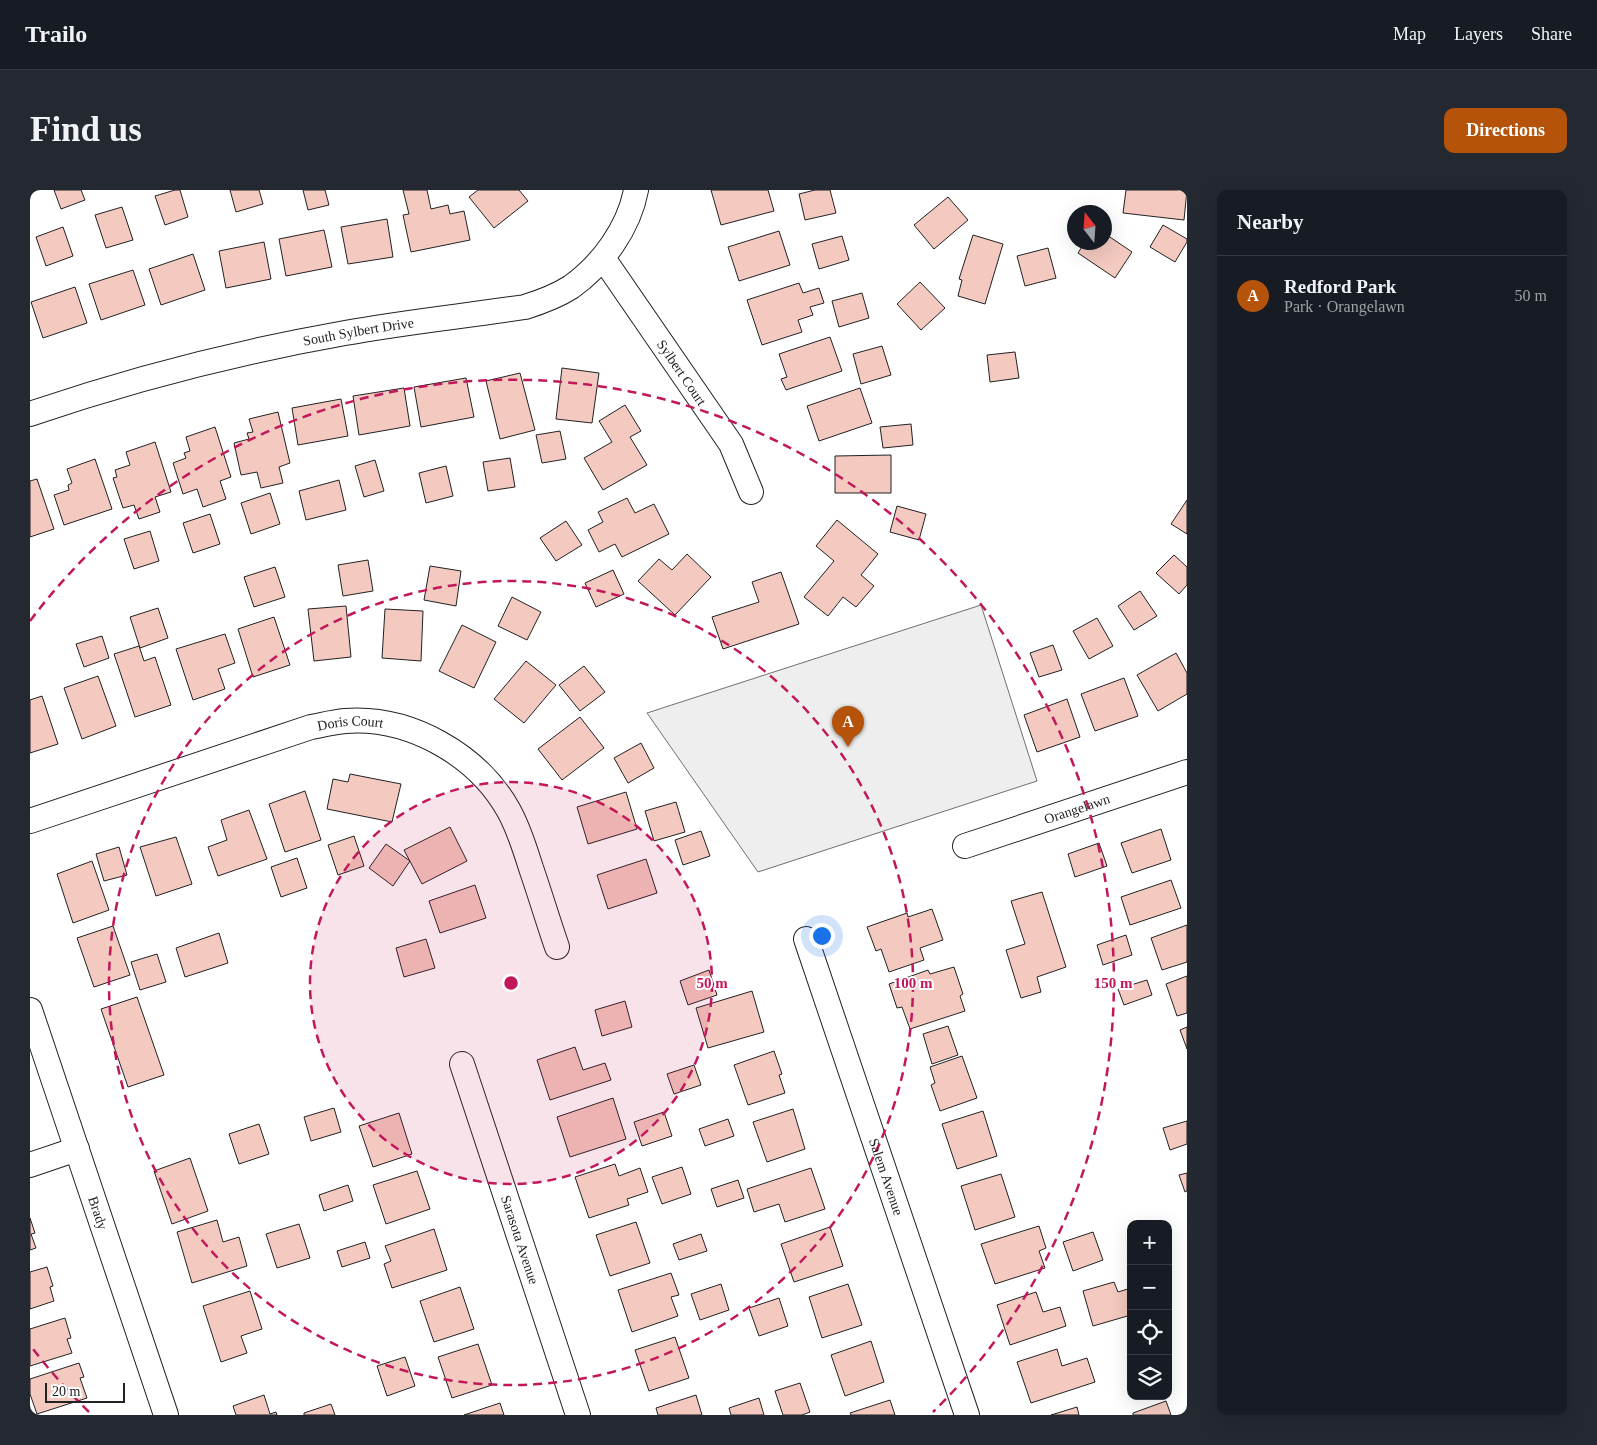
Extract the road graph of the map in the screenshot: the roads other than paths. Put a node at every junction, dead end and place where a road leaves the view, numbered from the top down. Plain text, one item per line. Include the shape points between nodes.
1 (636, 190) edge
2 (603, 258) junction
3 (30, 414) edge
4 (750, 492) dead end
5 (1187, 772) edge
6 (30, 821) edge
7 (965, 846) dead end
8 (806, 939) dead end
9 (557, 947) dead end
10 (30, 1010) edge
11 (462, 1064) dead end
12 (77, 1149) junction
13 (30, 1165) edge
14 (166, 1415) edge
15 (578, 1415) edge
16 (966, 1415) edge

1 - 2 street, South Sylbert Drive via 621,231
2 - 3 street, South Sylbert Drive via 570,288 525,307 346,333 270,348 185,368
2 - 4 street, Sylbert Court via 731,444
5 - 7 street, Orangelawn
6 - 9 street, Doris Court via 311,727 346,721 383,723 420,733 447,747 477,770 497,792 519,831
8 - 16 street, Salem Avenue
10 - 12 street, Brady
11 - 15 street, Sarasota Avenue
12 - 13 street
12 - 14 street, Brady

